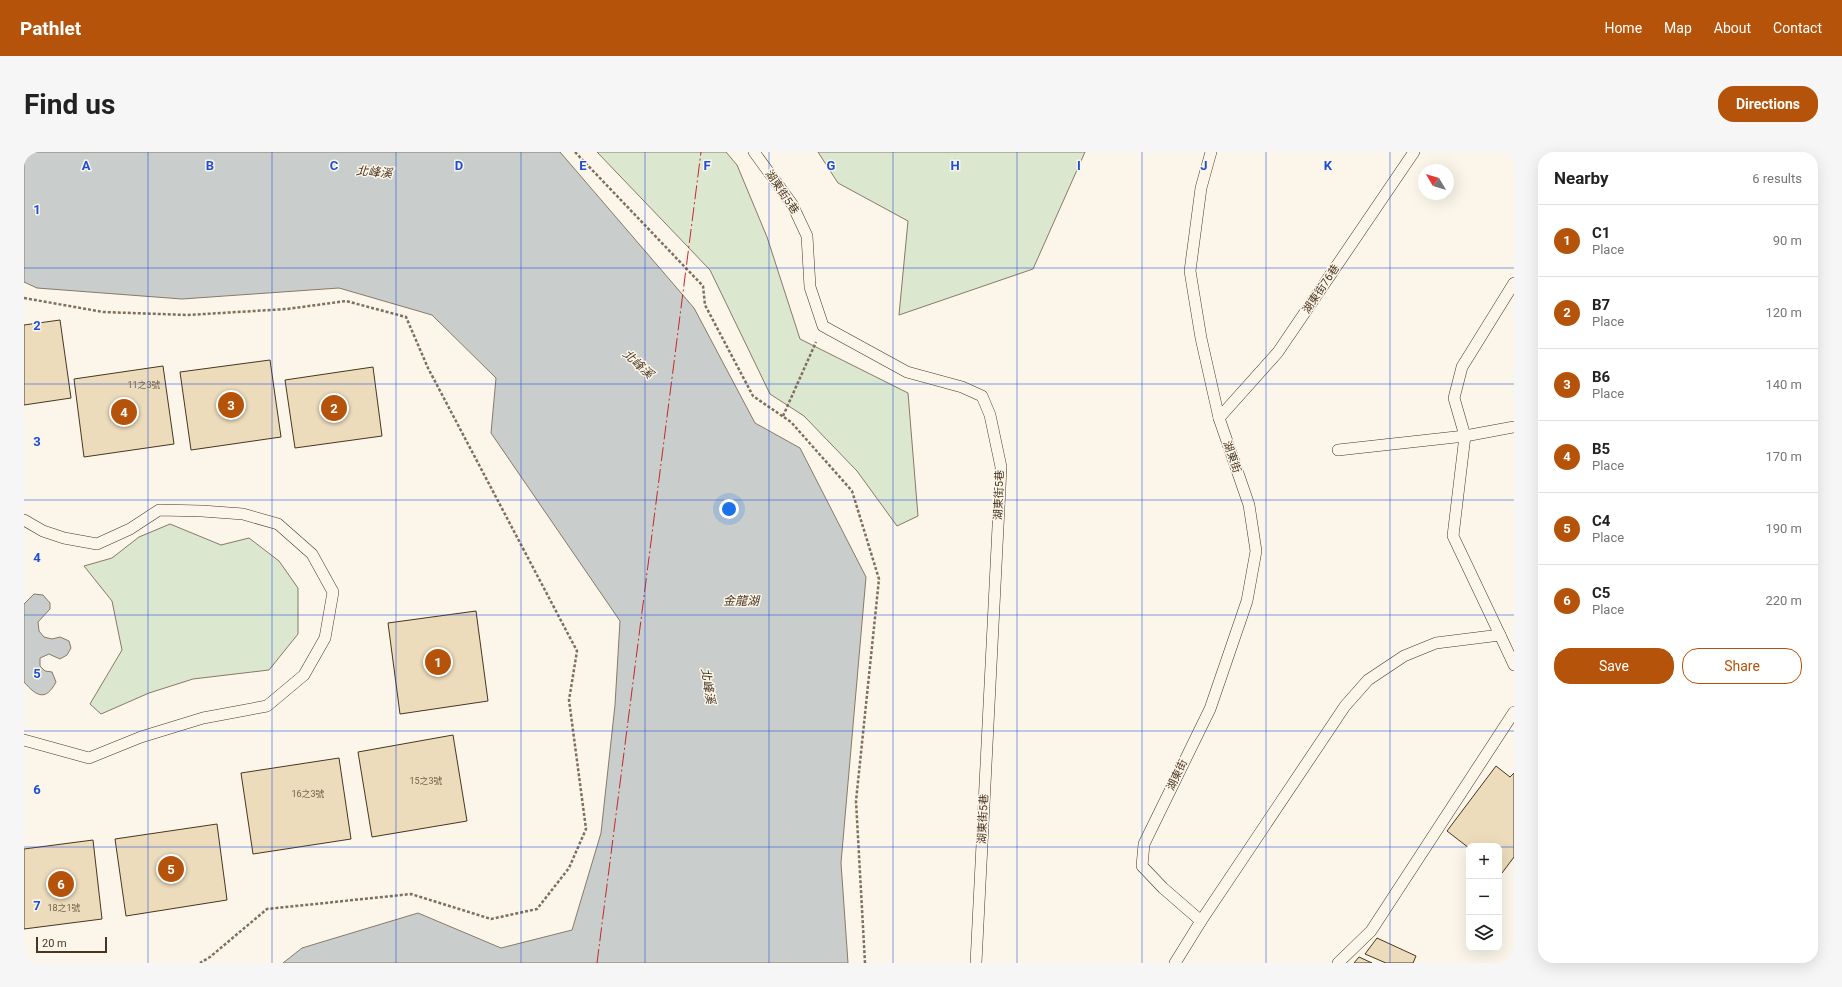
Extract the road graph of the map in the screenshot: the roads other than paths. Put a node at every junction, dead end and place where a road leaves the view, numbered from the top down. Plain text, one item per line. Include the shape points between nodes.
1 (754, 152) edge
2 (1211, 152) edge
3 (1414, 152) edge
4 (1514, 283) edge
5 (1219, 418) junction
6 (1514, 427) edge
7 (1465, 436) junction
8 (1338, 450) dead end
9 (24, 520) edge
10 (1500, 635) junction
11 (1514, 665) edge
12 (1514, 712) edge
13 (24, 740) edge
14 (1201, 921) junction
15 (976, 963) edge
16 (1176, 963) edge
17 (1338, 963) edge

1 - 15 lane, 湖東街5巷 via 792,204 807,236 810,287 823,326 907,372 962,387 982,396 990,415 1001,467
2 - 5 lane, 湖東街 via 1201,188 1190,270 1201,338
3 - 5 lane, 湖東街76巷 via 1278,352
4 - 7 lane via 1462,367 1454,398
5 - 14 lane, 湖東街 via 1249,505 1256,551 1247,601 1210,709 1144,844 1142,866
6 - 7 lane
7 - 8 lane
7 - 10 lane via 1453,536
9 - 13 lane via 50,533 97,544 130,529 159,510 243,514 278,524 312,554 333,592 325,638 304,675 267,706 204,718 141,736 89,758
10 - 11 lane
10 - 14 lane via 1436,643 1404,656 1368,680 1345,706
12 - 17 lane via 1371,931
14 - 16 lane

